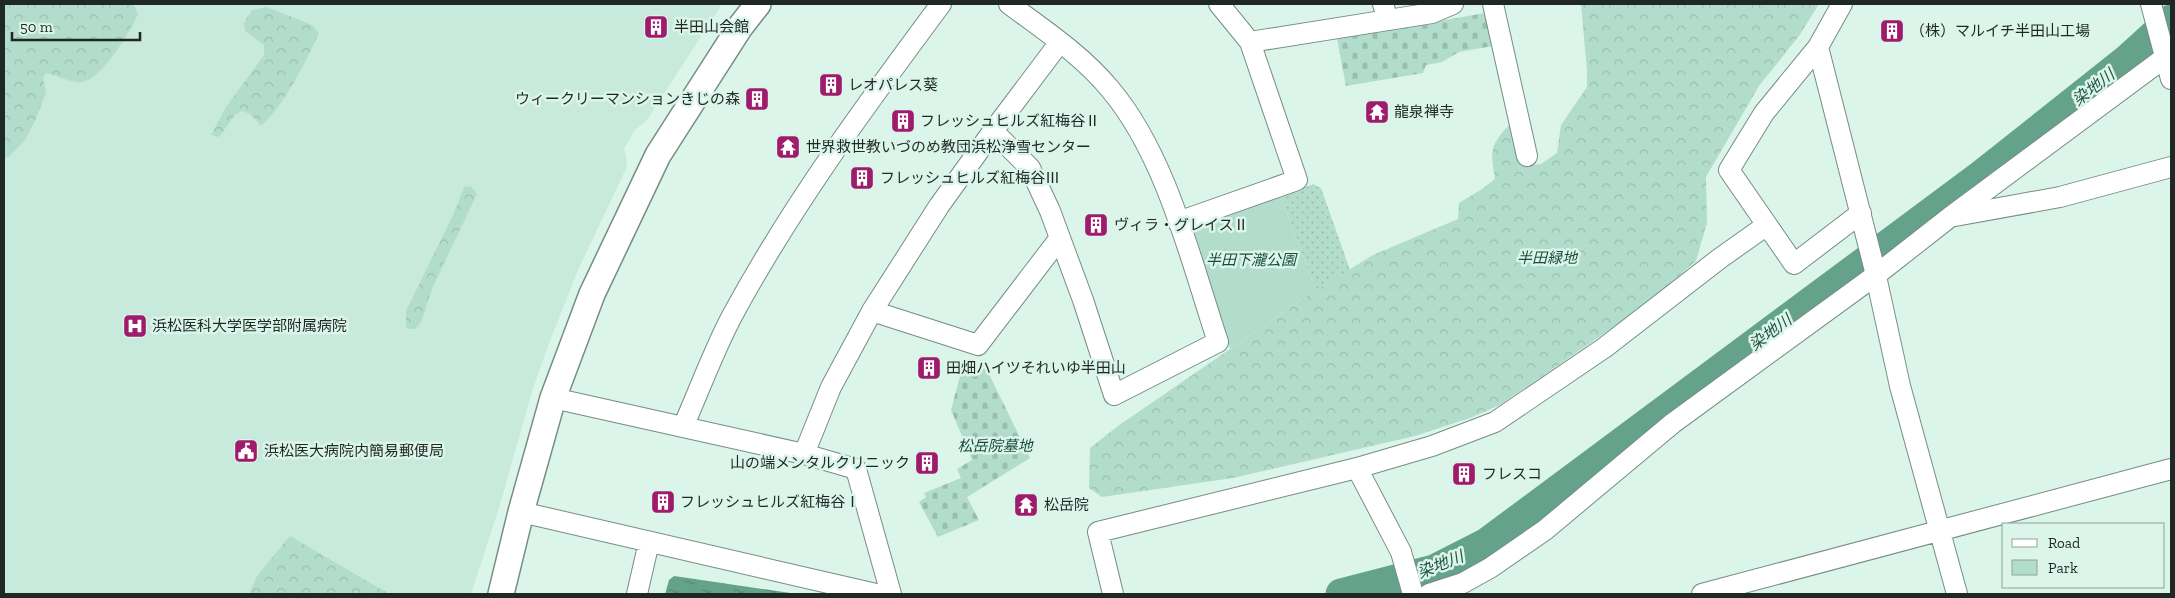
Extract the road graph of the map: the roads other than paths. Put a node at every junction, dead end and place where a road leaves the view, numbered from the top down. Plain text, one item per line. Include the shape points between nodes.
1 (758, 4) edge
2 (941, 4) edge
3 (1009, 4) edge
4 (1219, 4) edge
5 (1453, 4) edge
6 (1493, 4) edge
7 (1842, 4) edge
8 (2152, 7) edge
9 (1386, 12) edge
10 (1060, 42) junction
11 (1250, 42) junction
12 (1818, 47) junction
13 (2167, 53) edge
14 (2171, 79) edge
15 (993, 131) junction
16 (1527, 156) dead end
17 (2171, 167) edge
18 (1950, 217) junction
19 (1863, 221) junction
20 (1178, 222) junction
21 (1767, 225) junction
22 (1059, 239) junction
23 (1875, 271) junction
24 (872, 311) junction
25 (553, 398) junction
26 (683, 427) junction
27 (804, 454) junction
28 (1357, 468) junction
29 (2171, 469) edge
30 (521, 512) junction
31 (1940, 532) junction
32 (649, 542) junction
33 (1418, 592) edge
34 (501, 594) edge
35 (637, 594) edge
36 (876, 594) edge
37 (891, 594) edge
38 (1113, 594) edge
39 (1702, 594) edge
40 (1957, 594) edge

1 - 25 street via 658,155 592,294
2 - 26 street via 851,126 779,234 732,318
3 - 10 street
4 - 11 street
5 - 9 street via 1432,13
6 - 16 street
7 - 12 street
8 - 13 street
9 - 11 street
10 - 15 street
10 - 20 street via 1102,79 1137,125
11 - 20 street via 1296,180
12 - 19 street
12 - 21 street via 1764,113 1729,170
13 - 14 street
13 - 18 street
15 - 22 street via 1030,168
15 - 24 street via 939,206
17 - 18 street via 2060,197
18 - 23 street
19 - 21 street via 1794,264
19 - 23 street
20 - 22 street via 1218,342 1114,395
21 - 28 street via 1604,348 1495,422 1432,446
22 - 24 street via 978,345
23 - 31 street via 1900,386
23 - 33 street via 1673,423 1545,530 1463,583
24 - 27 street via 831,386
25 - 26 street
25 - 30 street
26 - 27 street
27 - 37 street via 856,468
28 - 33 street
28 - 38 street via 1098,532
29 - 31 street
30 - 32 street
30 - 34 street
31 - 39 street
31 - 40 street
32 - 35 street
32 - 36 street

